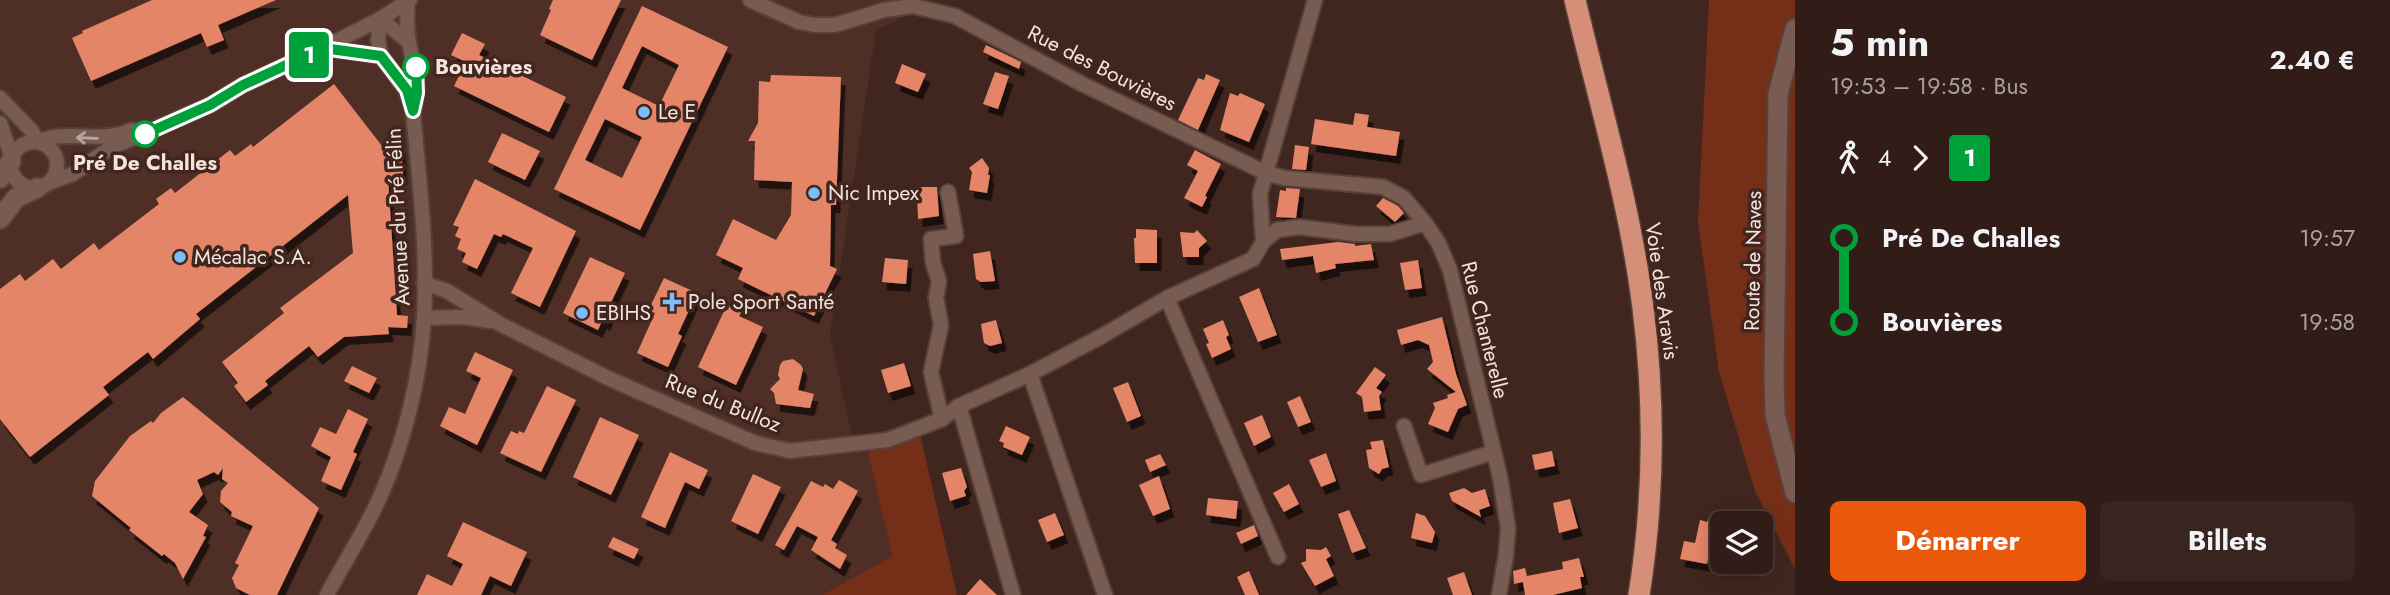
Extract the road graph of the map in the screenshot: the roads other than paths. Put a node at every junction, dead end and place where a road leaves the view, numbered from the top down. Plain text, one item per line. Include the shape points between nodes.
1 (750, 0) edge
2 (1315, 0) edge
3 (1575, 0) edge
4 (408, 1) edge
5 (380, 19) junction
6 (1795, 29) edge
7 (408, 41) junction
8 (323, 48) junction
9 (381, 56) junction
10 (243, 85) junction
11 (0, 98) edge
12 (413, 111) junction
13 (0, 123) edge
14 (38, 142) junction
15 (11, 160) junction
16 (1266, 173) junction
17 (0, 178) edge
18 (42, 185) junction
19 (948, 192) dead end
20 (0, 219) edge
21 (1424, 223) junction
22 (1263, 242) junction
23 (424, 283) junction
24 (1167, 298) junction
25 (424, 317) junction
26 (500, 324) junction
27 (1030, 374) junction
28 (959, 406) junction
29 (942, 419) junction
30 (1404, 426) dead end
31 (1494, 452) junction
32 (1795, 493) edge
33 (1278, 557) dead end
34 (327, 595) edge
35 (1013, 595) edge
36 (1105, 595) edge
37 (1499, 595) edge
38 (1639, 595) edge

1 - 16 street, Rue des Bouvières via 814,25 914,6 955,16
2 - 16 street
3 - 38 highway, Voie des Aravis via 1627,219 1646,331 1651,450
4 - 5 street
4 - 7 street, Avenue du Pré Félin
5 - 7 street
5 - 8 street
5 - 9 street
6 - 32 main road, Route de Naves via 1778,94 1774,377 1775,415
7 - 12 street, Avenue du Pré Félin via 416,67
8 - 9 street
8 - 10 street
9 - 12 street, Avenue du Pré Félin via 407,90
10 -> 14 street via 126,133 100,138 55,136
10 - 18 street via 210,105 110,148 73,174
11 - 14 street
12 - 23 street, Avenue du Pré Félin
13 - 15 street
14 - 15 street via 25,144
14 - 18 street via 50,149 57,161 55,173
15 - 17 main road
15 - 18 street via 19,183
16 - 21 street, Rue des Bouvières via 1383,187 1404,198
16 - 22 street via 1260,194
18 - 20 main road via 16,198
19 - 29 street via 957,236 930,239 939,281 936,298 941,325 930,372
21 - 22 street, Rue du Bulloz via 1390,234 1299,227 1277,230
21 - 31 street, Rue Chanterelle via 1450,270
22 - 24 street, Rue du Bulloz via 1253,259
23 - 25 street, Avenue du Pré Félin
23 - 26 street, Rue du Bulloz via 447,291
24 - 27 street, Rue du Bulloz
24 - 33 street
25 - 26 street, Rue du Bulloz via 476,318
25 - 34 street, Avenue du Pré Félin via 399,445 380,498
26 - 29 street, Rue du Bulloz via 755,443 790,451 888,440
27 - 28 street, Rue du Bulloz
27 - 36 street
28 - 29 street, Rue du Bulloz
28 - 35 street
30 - 31 street via 1421,475
31 - 37 street, Rue Chanterelle via 1508,528

